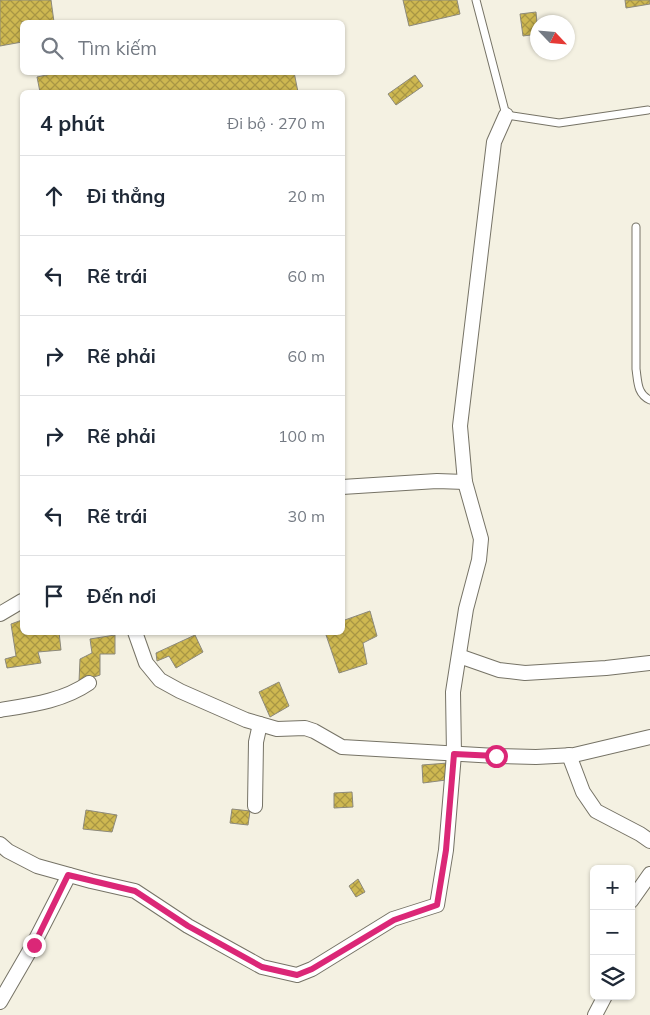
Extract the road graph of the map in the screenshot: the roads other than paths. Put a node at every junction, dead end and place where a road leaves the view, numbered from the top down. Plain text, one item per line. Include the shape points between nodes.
1 (476, 0) edge
2 (648, 110) dead end
3 (506, 115) junction
4 (636, 227) dead end
5 (650, 400) edge
6 (465, 482) junction
7 (345, 487) edge
8 (20, 602) edge
9 (0, 614) edge
10 (136, 635) edge
11 (458, 656) junction
12 (650, 663) edge
13 (89, 684) dead end
14 (0, 710) edge
15 (260, 724) junction
16 (650, 737) edge
17 (454, 754) junction
18 (569, 755) junction
19 (255, 806) dead end
20 (650, 841) edge
21 (0, 844) edge
22 (650, 874) edge
23 (68, 875) junction
24 (635, 895) edge
25 (603, 1000) edge
26 (0, 1002) edge
27 (595, 1015) edge

1 - 3 lane
2 - 3 lane via 559,123
3 - 6 street via 494,142 460,426
4 - 5 lane via 636,369 639,390
6 - 7 street
6 - 11 street via 480,539 479,560
8 - 9 street
10 - 15 street via 146,663 160,680 180,692
11 - 12 street via 499,670 525,673
11 - 17 street via 453,692
13 - 14 street via 74,693 33,705
15 - 17 street via 277,729 314,730 342,746
15 - 19 street via 256,742
16 - 18 street
17 - 18 street
17 - 23 street via 446,850 437,905 394,920 297,975 262,967 188,926 135,891
18 - 20 street via 583,792 596,811
21 - 23 street via 37,866
22 - 24 street
23 - 26 street via 34,945
25 - 27 street

